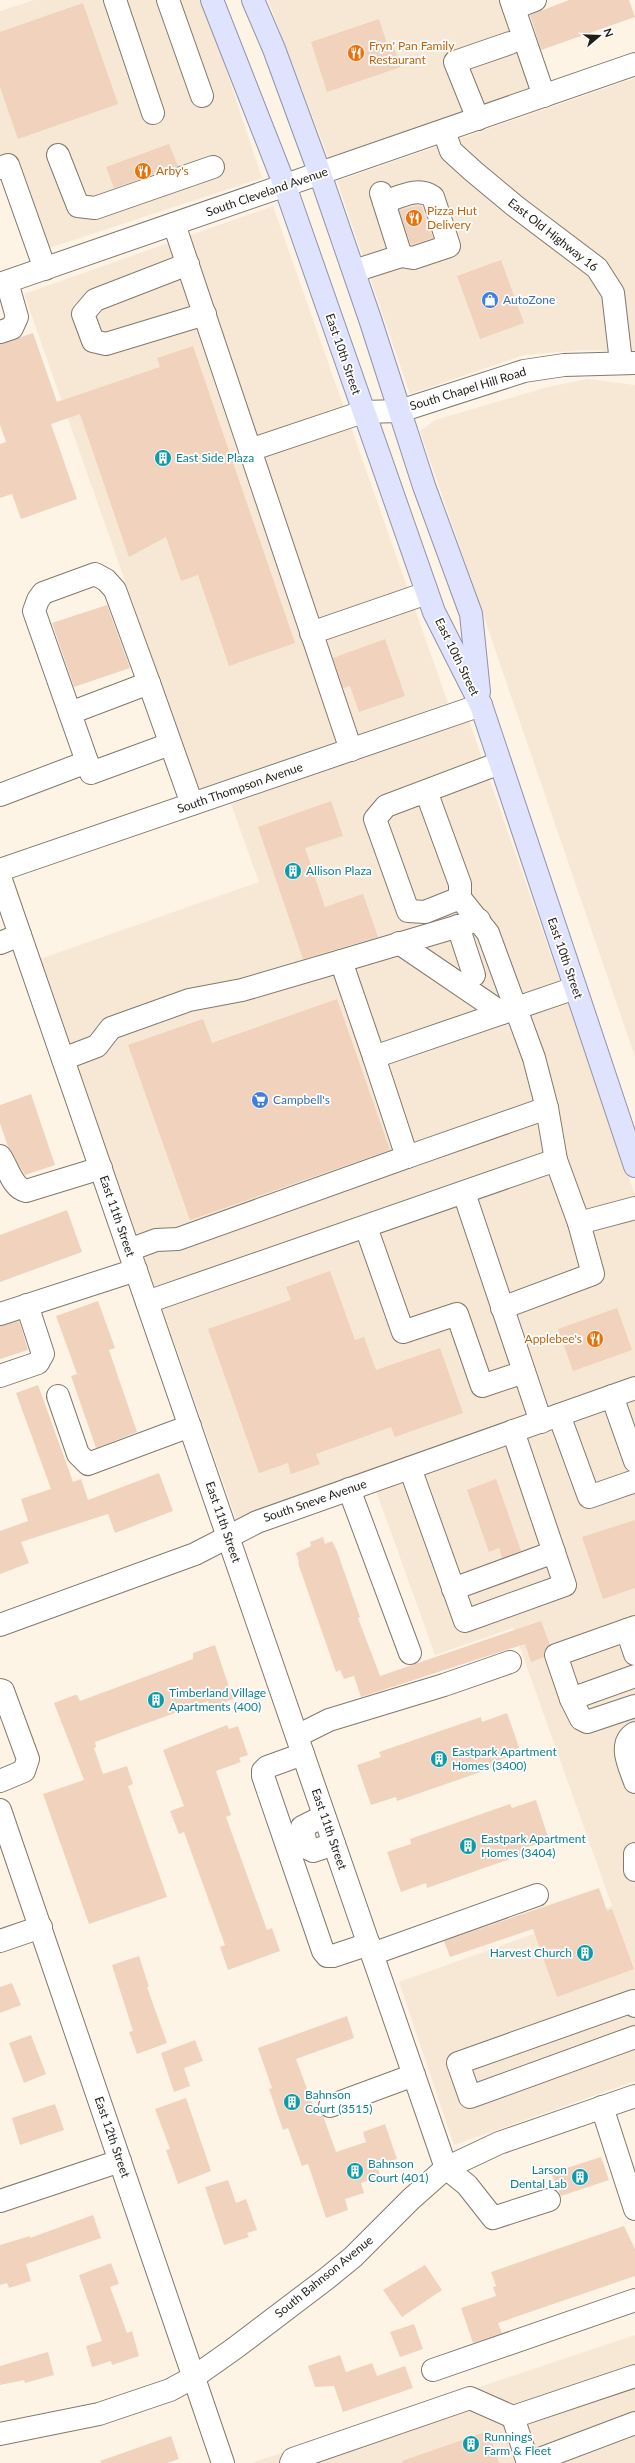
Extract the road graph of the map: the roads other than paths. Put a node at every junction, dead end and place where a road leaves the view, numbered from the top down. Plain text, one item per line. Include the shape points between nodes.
1 (114, 0) edge
2 (168, 0) edge
3 (212, 0) edge
4 (253, 0) edge
5 (535, 0) edge
6 (513, 4) edge
7 (510, 43) dead end
8 (635, 64) edge
9 (202, 96) dead end
10 (539, 98) junction
11 (153, 113) dead end
12 (478, 119) junction
13 (444, 131) junction
14 (58, 155) dead end
15 (213, 167) dead end
16 (0, 168) edge
17 (320, 174) junction
18 (285, 186) junction
19 (174, 224) junction
20 (401, 256) junction
21 (188, 264) junction
22 (45, 269) junction
23 (354, 271) junction
24 (4, 283) edge
25 (205, 314) junction
26 (0, 332) edge
27 (628, 362) edge
28 (400, 410) junction
29 (363, 412) junction
30 (250, 450) junction
31 (427, 593) junction
32 (311, 633) junction
33 (150, 684) junction
34 (480, 705) junction
35 (70, 712) junction
36 (170, 744) junction
37 (350, 750) junction
38 (87, 762) junction
39 (500, 763) junction
40 (426, 791) junction
41 (0, 796) edge
42 (192, 804) junction
43 (0, 870) edge
44 (0, 876) edge
45 (460, 898) junction
46 (479, 920) junction
47 (458, 926) junction
48 (20, 935) junction
49 (0, 943) edge
50 (400, 943) junction
51 (341, 961) junction
52 (474, 975) dead end
53 (575, 988) junction
54 (509, 1010) junction
55 (374, 1057) junction
56 (63, 1059) junction
57 (547, 1108) junction
58 (0, 1156) edge
59 (407, 1157) junction
60 (556, 1160) junction
61 (635, 1166) edge
62 (100, 1168) junction
63 (464, 1193) junction
64 (635, 1208) edge
65 (580, 1223) junction
66 (366, 1226) junction
67 (129, 1250) junction
68 (136, 1270) junction
69 (147, 1302) junction
70 (27, 1305) junction
71 (502, 1308) junction
72 (0, 1314) edge
73 (524, 1372) junction
74 (0, 1376) edge
75 (635, 1388) edge
76 (58, 1396) dead end
77 (612, 1396) junction
78 (550, 1418) junction
79 (190, 1426) junction
80 (513, 1431) junction
81 (635, 1461) edge
82 (410, 1468) junction
83 (635, 1481) edge
84 (349, 1489) junction
85 (228, 1537) junction
86 (554, 1552) junction
87 (453, 1589) junction
88 (0, 1625) edge
89 (631, 1628) edge
90 (410, 1653) dead end
91 (635, 1654) edge
92 (510, 1662) dead end
93 (635, 1676) edge
94 (0, 1690) edge
95 (571, 1699) junction
96 (635, 1706) edge
97 (632, 1735) edge
98 (300, 1745) junction
99 (0, 1781) edge
100 (635, 1782) edge
101 (0, 1810) edge
102 (324, 1816) junction
103 (296, 1843) junction
104 (334, 1844) junction
105 (635, 1854) edge
106 (635, 1870) edge
107 (538, 1895) dead end
108 (41, 1927) junction
109 (0, 1941) edge
110 (370, 1949) junction
111 (635, 2006) edge
112 (635, 2037) edge
113 (414, 2075) junction
114 (635, 2096) edge
115 (330, 2106) dead end
116 (602, 2108) junction
117 (120, 2160) junction
118 (446, 2168) junction
119 (549, 2200) dead end
120 (0, 2201) edge
121 (635, 2209) edge
122 (635, 2300) edge
123 (433, 2370) dead end
124 (635, 2376) edge
125 (194, 2377) junction
126 (513, 2417) junction
127 (635, 2423) edge
128 (0, 2434) edge
129 (223, 2463) edge
130 (291, 2463) edge
131 (528, 2463) edge

1 - 11 street
2 - 9 street
3 - 18 main road, East 10th Street
4 - 17 main road, East 10th Street
5 - 6 street
6 - 10 street
7 - 12 street via 455,62
8 - 10 street, South Cleveland Avenue
10 - 12 street, South Cleveland Avenue
12 - 13 street, South Cleveland Avenue
13 - 17 street, South Cleveland Avenue
13 - 27 street, East Old Highway 16 via 451,151 473,171 598,268 613,293
14 - 15 street via 78,206 95,208
16 - 22 street via 8,165
17 - 18 street, South Cleveland Avenue
17 - 23 main road, East 10th Street
18 - 19 street, South Cleveland Avenue
18 - 29 main road, East 10th Street
19 - 21 street
19 - 22 street, South Cleveland Avenue
20 - 20 street via 382,198 417,191 426,192 433,197 449,246 413,258
20 - 23 street
21 - 25 street
21 - 25 street via 95,300 83,314 93,341 106,344
22 - 24 street, South Cleveland Avenue
23 - 28 main road, East 10th Street
24 - 26 street via 17,317 12,328
25 - 30 street
27 - 28 street, South Chapel Hill Road via 564,365 524,371
28 - 29 street, South Chapel Hill Road
28 - 34 main road, East 10th Street via 424,486 471,614
29 - 30 street, South Chapel Hill Road
29 - 31 main road, East 10th Street
30 - 32 street
31 - 32 street
31 - 34 main road, East 10th Street
32 - 37 street
33 - 35 street
33 - 35 street via 115,590 106,580 95,574 43,593 34,611
33 - 36 street
34 - 37 street, South Thompson Avenue
34 - 39 main road, East 10th Street
35 - 38 street
36 - 38 street via 91,773
36 - 42 street
37 - 42 street, South Thompson Avenue
38 - 41 street
39 - 40 street
39 - 53 main road, East 10th Street
40 - 45 street via 460,884
40 - 45 street via 386,806 375,819 408,911 425,912
42 - 43 street, South Thompson Avenue
44 - 48 street, East 11th Street
45 - 46 street
46 - 47 street
46 - 54 street via 488,933
47 - 50 street
47 - 52 street
48 - 49 street
48 - 56 street, East 11th Street
50 - 51 street
50 - 54 street
51 - 55 street
51 - 56 street via 242,990 189,1000 111,1028 97,1046
53 - 54 street
53 - 61 main road, East 10th Street
54 - 55 street
54 - 57 street via 534,1058
55 - 59 street
56 - 62 street, East 11th Street
57 - 59 street
57 - 60 street
58 - 62 street via 15,1184 20,1190 26,1191
59 - 67 street via 178,1239 156,1240
60 - 63 street
60 - 65 street
62 - 67 street, East 11th Street
63 - 66 street
63 - 71 street
64 - 65 street
65 - 71 street via 593,1274
66 - 69 street
66 - 73 street via 403,1332 457,1314 482,1386
67 - 68 street, East 11th Street
68 - 69 street, East 11th Street
68 - 70 street
69 - 79 street, East 11th Street
70 - 72 street
70 - 74 street via 43,1354 42,1359 38,1363
71 - 73 street
73 - 78 street
75 - 77 street, South Sneve Avenue
76 - 79 street via 78,1454 88,1464
77 - 78 street, South Sneve Avenue
77 - 81 street
78 - 80 street, South Sneve Avenue
78 - 83 street via 590,1497
79 - 85 street, East 11th Street
80 - 82 street, South Sneve Avenue
80 - 86 street
82 - 84 street, South Sneve Avenue
82 - 87 street
84 - 85 street, South Sneve Avenue via 257,1522
84 - 90 street
85 - 88 street, South Sneve Avenue via 196,1554
85 - 98 street, East 11th Street
86 - 87 street
86 - 87 street via 565,1585 465,1620
89 - 91 street
89 - 95 street via 556,1655
92 - 98 street via 329,1720
93 - 95 street
94 - 99 street via 3,1691 28,1759 24,1771
95 - 96 street via 581,1719 587,1722
97 - 100 street via 625,1750
98 - 102 street, East 11th Street
98 - 103 street via 263,1771
101 - 108 street, East 12th Street
102 - 103 street via 302,1828
102 - 104 street, East 11th Street
103 - 104 street via 309,1851
103 - 110 street via 323,1951 327,1956 333,1956
104 - 110 street, East 11th Street
105 - 106 street
107 - 110 street
108 - 109 street
108 - 117 street, East 12th Street
110 - 113 street, East 11th Street
111 - 112 street via 633,2001 458,2063 470,2097
113 - 115 street
113 - 118 street, East 11th Street
114 - 116 street, South Bahnson Avenue
116 - 118 street, South Bahnson Avenue via 499,2143
116 - 121 street
117 - 120 street
117 - 125 street, East 12th Street
118 - 119 street via 467,2185 493,2218
118 - 125 street, South Bahnson Avenue via 353,2257
122 - 123 street
124 - 126 street
125 - 128 street, South Bahnson Avenue via 170,2390 99,2414
125 - 129 street, East 12th Street
126 - 130 street via 470,2398 293,2459
126 - 131 street
127 - 131 street

